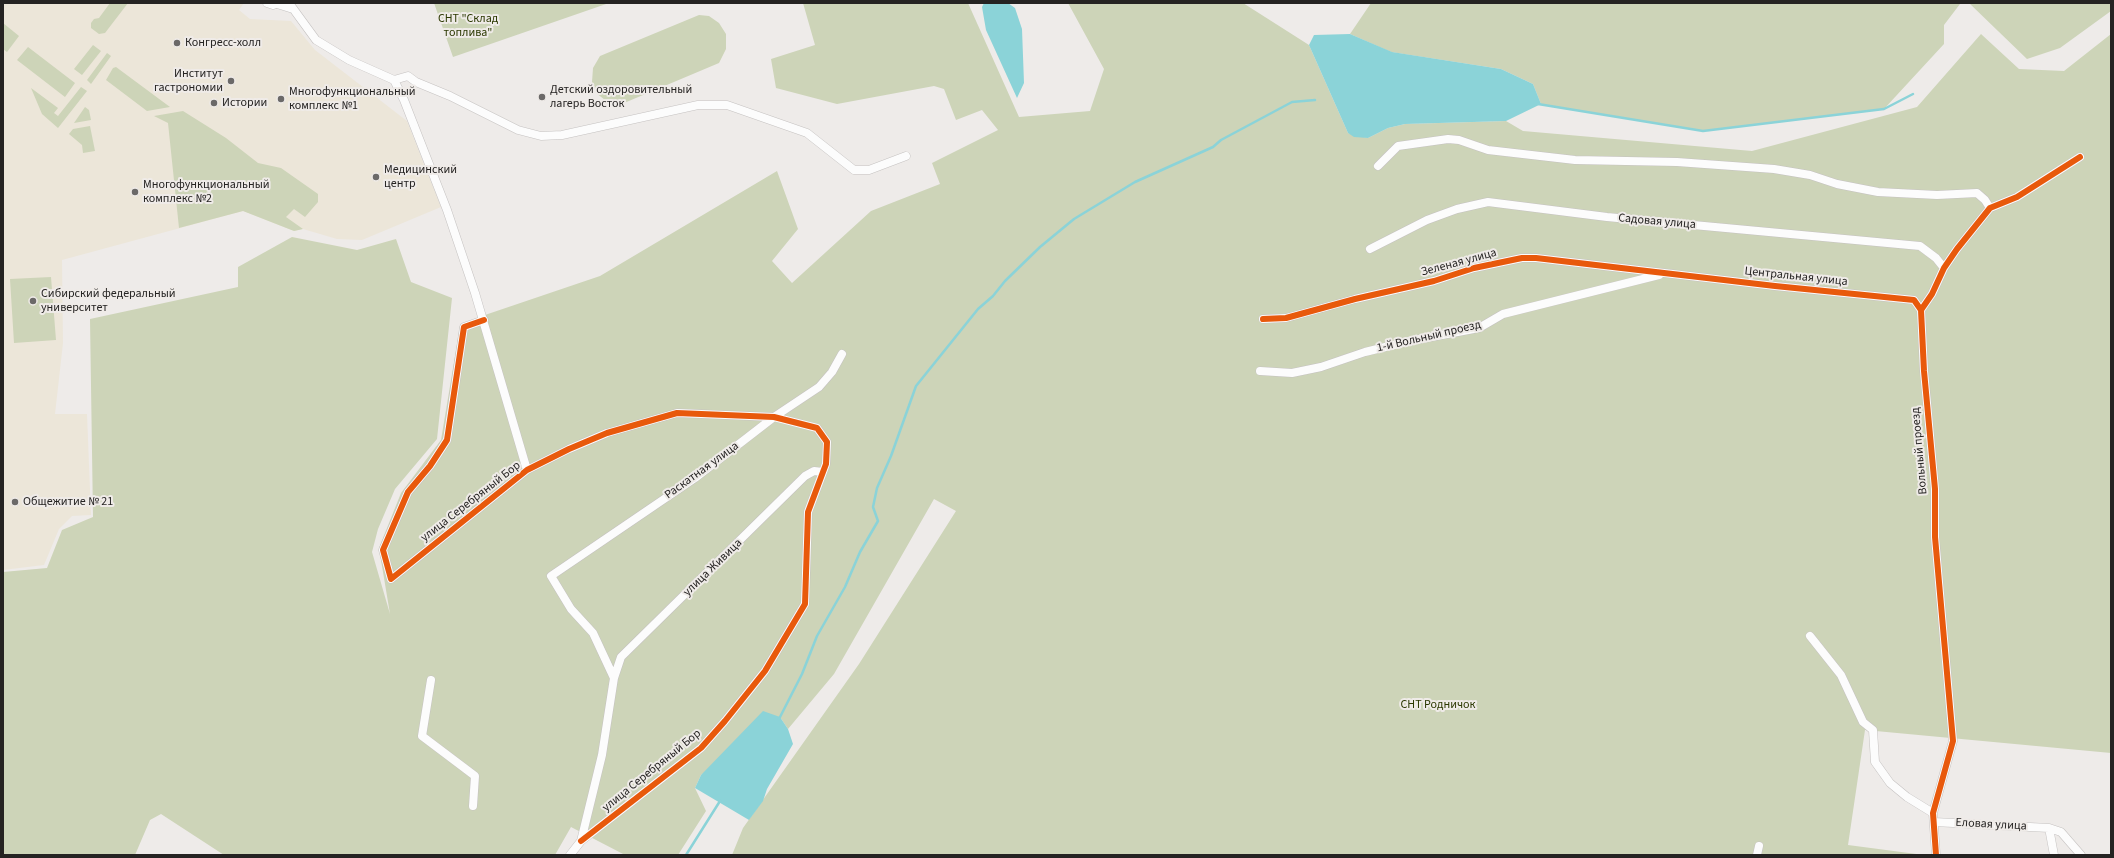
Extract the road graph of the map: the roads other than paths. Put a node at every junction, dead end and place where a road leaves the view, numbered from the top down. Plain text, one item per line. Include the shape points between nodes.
1 (267, 3) edge
2 (278, 3) edge
3 (291, 6) edge
4 (394, 80) junction
5 (906, 156) dead end
6 (2080, 158) dead end
7 (1378, 166) dead end
8 (1990, 208) junction
9 (1370, 249) dead end
10 (1944, 268) junction
11 (1665, 274) junction
12 (1921, 310) junction
13 (484, 320) junction
14 (1263, 320) dead end
15 (842, 354) dead end
16 (1260, 371) dead end
17 (774, 417) junction
18 (527, 470) junction
19 (823, 472) junction
20 (1810, 636) dead end
21 (614, 678) junction
22 (431, 680) dead end
23 (473, 806) dead end
24 (1933, 813) junction
25 (1934, 822) junction
26 (2049, 828) junction
27 (582, 841) junction
28 (1759, 846) dead end
29 (570, 855) edge
30 (1757, 855) edge
31 (1936, 855) edge
32 (2054, 855) edge
33 (2081, 855) edge

1 - 2 street
2 - 3 street
3 - 4 street via 316,40 349,60
4 - 5 street via 408,76 518,130 540,136 562,135 698,105 727,105 807,133 854,170 869,170
4 - 13 street via 447,210
6 - 8 street via 2017,197
7 - 8 street via 1398,146 1448,139 1488,150 1575,160 1677,162 1774,169 1878,192 1937,195 1977,193
8 - 10 street
9 - 10 street, Садовая улица via 1426,220 1488,202 1614,218 1920,246
10 - 12 street
11 - 12 street, Центральная улица via 1914,300
11 - 14 street, Зеленая улица via 1522,258 1474,268 1434,281 1286,318
11 - 16 street, 1-й Вольный проезд via 1503,314 1479,328 1365,352 1292,374
12 - 24 street, Вольный проезд via 1953,741
13 - 18 street
13 - 18 street, улица Серебряный Бор via 464,327 447,440 408,492 383,550 391,579
15 - 17 street, Раскатная улица via 832,372 819,387
17 - 18 street, улица Серебряный Бор via 677,412 607,433
17 - 19 street, улица Серебряный Бор via 817,428 827,442
17 - 21 street, Раскатная улица via 695,478 551,576 571,609 593,634
19 - 21 street, улица Живица via 814,470 805,476 621,657
19 - 27 street, улица Серебряный Бор via 808,512 805,604 765,671 701,748
20 - 24 street via 1841,675 1863,722 1873,730 1875,762 1890,783
21 - 27 street, улица Живица via 602,755
22 - 23 street via 422,736 475,776
24 - 25 street
25 - 26 street, Еловая улица
25 - 31 street
26 - 32 street
26 - 33 street, Еловая улица via 2061,832
27 - 29 street, улица Серебряный Бор
28 - 30 street

